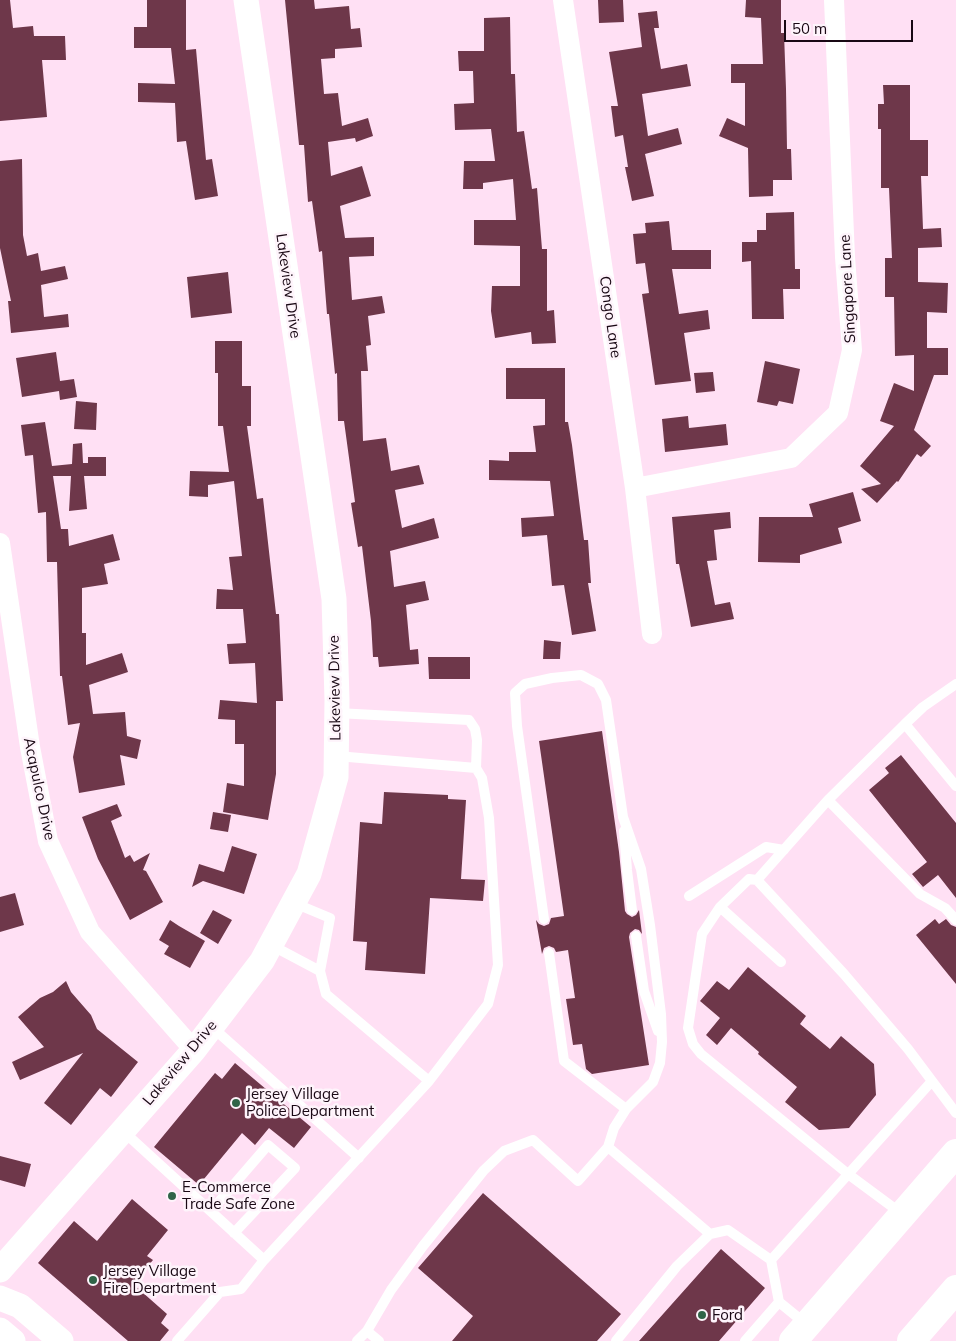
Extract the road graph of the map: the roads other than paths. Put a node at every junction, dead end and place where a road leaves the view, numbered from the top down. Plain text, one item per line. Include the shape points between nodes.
1 (246, 0) edge
2 (563, 0) edge
3 (834, 0) edge
4 (635, 488) junction
5 (0, 543) edge
6 (652, 634) dead end
7 (955, 687) edge
8 (336, 713) junction
9 (905, 724) junction
10 (336, 756) junction
11 (476, 768) junction
12 (956, 786) edge
13 (828, 800) junction
14 (623, 818) junction
15 (784, 850) junction
16 (757, 880) junction
17 (689, 896) dead end
18 (294, 903) junction
19 (720, 907) junction
20 (632, 910) dead end
21 (544, 918) dead end
22 (956, 920) edge
23 (636, 936) dead end
24 (270, 946) junction
25 (548, 953) dead end
26 (781, 962) dead end
27 (320, 971) junction
28 (212, 1026) junction
29 (662, 1042) junction
30 (194, 1050) junction
31 (429, 1081) junction
32 (932, 1081) junction
33 (954, 1107) edge
34 (626, 1109) junction
35 (123, 1131) junction
36 (608, 1147) junction
37 (956, 1152) edge
38 (359, 1158) junction
39 (848, 1174) junction
40 (211, 1211) junction
41 (903, 1214) junction
42 (234, 1233) junction
43 (710, 1234) junction
44 (264, 1260) junction
45 (771, 1260) junction
46 (0, 1270) edge
47 (956, 1289) edge
48 (0, 1298) edge
49 (779, 1302) junction
50 (0, 1330) edge
51 (367, 1331) junction
52 (800, 1333) edge
53 (13, 1341) edge
54 (61, 1341) edge
55 (177, 1341) edge
56 (357, 1341) edge
57 (380, 1341) edge
58 (616, 1341) edge
59 (745, 1341) edge
60 (911, 1341) edge

1 - 8 street, Lakeview Drive via 334,599
2 - 4 street, Congo Lane
3 - 4 street, Singapore Lane via 852,350 838,413 791,458
4 - 6 street, Congo Lane
5 - 30 street, Acapulco Drive via 30,747 48,841 90,932
7 - 9 lane via 923,707
8 - 10 street, Lakeview Drive
8 - 11 lane via 469,720 477,740
9 - 12 lane
9 - 13 lane
10 - 11 lane
10 - 18 street, Lakeview Drive via 336,777 309,874
11 - 31 lane via 482,778 489,818 498,965 488,1004
13 - 15 lane
13 - 22 lane via 920,894 945,908
14 - 20 lane
14 - 21 lane via 606,700 598,684 581,675 525,684 515,693 515,705
14 - 29 lane via 641,869
15 - 16 lane
15 - 17 lane via 766,847
16 - 19 lane via 749,879
16 - 32 lane via 844,974
18 - 24 street, Lakeview Drive
18 - 27 lane via 330,918
19 - 26 lane
19 - 39 lane via 702,934 688,1028 694,1044 701,1054
23 - 29 lane via 644,991
24 - 27 lane
24 - 28 street, Lakeview Drive
25 - 34 lane via 564,1061
27 - 31 lane via 326,994
28 - 30 street, Lakeview Drive
28 - 38 lane
29 - 34 lane via 660,1063 653,1082
30 - 35 street, Lakeview Drive
31 - 38 lane
32 - 33 lane
32 - 39 lane
34 - 36 lane via 614,1128
35 - 40 lane
35 - 46 street, Lakeview Drive
36 - 43 lane
36 - 51 lane via 578,1181 533,1140 504,1151 484,1170 423,1246 391,1290
37 - 41 main road
38 - 44 lane
39 - 41 lane
39 - 45 lane
40 - 42 lane
40 - 42 lane via 268,1145 295,1168
41 - 52 main road
42 - 44 lane
43 - 45 lane via 728,1230
43 - 58 lane via 677,1266
44 - 55 lane via 240,1289 220,1292
45 - 49 lane
47 - 60 main road
48 - 54 street via 20,1306
49 - 52 lane
49 - 59 lane
50 - 53 street
51 - 56 lane
51 - 57 lane

